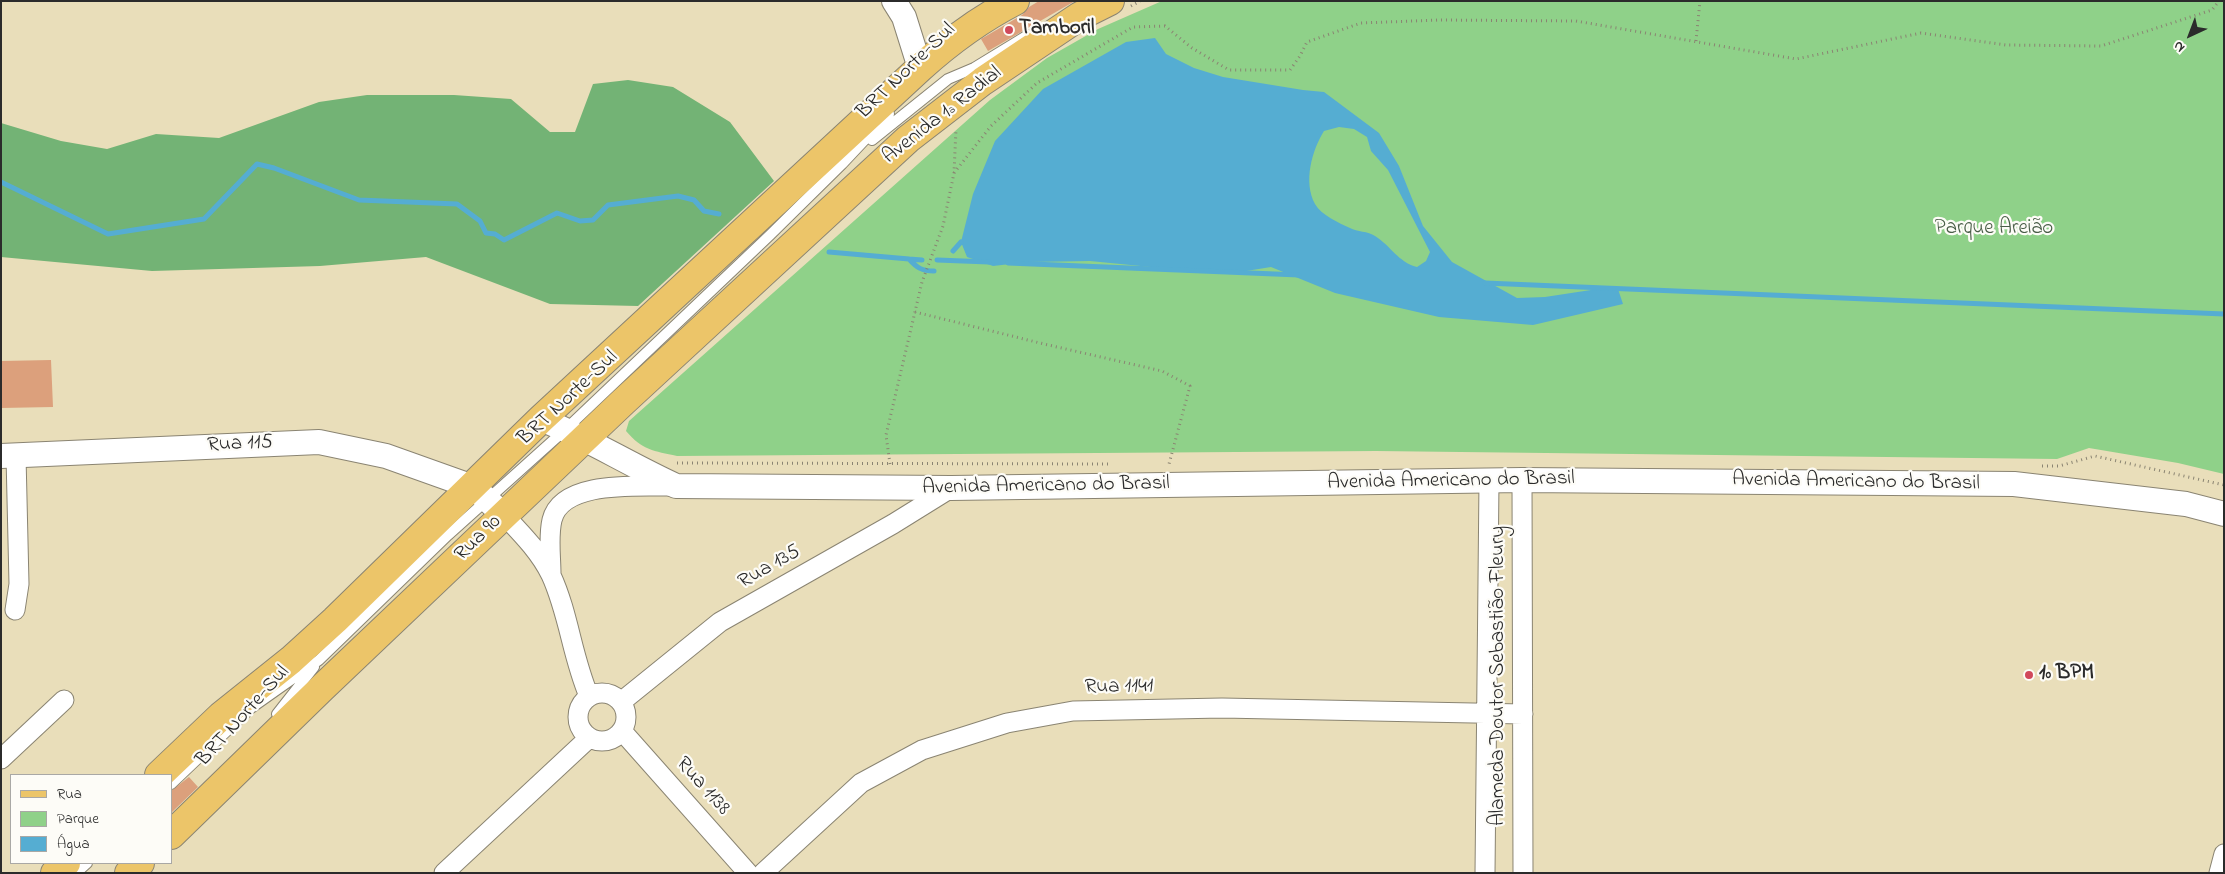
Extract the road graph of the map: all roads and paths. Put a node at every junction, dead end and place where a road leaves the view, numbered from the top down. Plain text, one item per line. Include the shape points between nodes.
1 (894, 1) edge
2 (1110, 1) edge
3 (1700, 1) edge
4 (2218, 1) edge
5 (1019, 4) edge
6 (1077, 6) dead end
7 (1062, 15) dead end
8 (1038, 29) dead end
9 (1696, 41) junction
10 (920, 68) junction
11 (909, 93) dead end
12 (896, 107) dead end
13 (956, 122) dead end
14 (842, 164) junction
15 (954, 173) junction
16 (790, 248) joint
17 (915, 312) junction
18 (541, 419) junction
19 (575, 434) junction
20 (9, 456) edge
21 (890, 464) dead end
22 (1169, 464) dead end
23 (1522, 480) junction
24 (1489, 481) junction
25 (676, 486) junction
26 (951, 488) junction
27 (488, 501) junction
28 (2224, 514) edge
29 (551, 575) junction
30 (15, 610) dead end
31 (319, 660) junction
32 (589, 696) junction
33 (64, 700) dead end
34 (621, 702) junction
35 (1488, 713) junction
36 (1523, 714) junction
37 (271, 721) dead end
38 (622, 731) junction
39 (258, 735) dead end
40 (589, 738) junction
41 (1, 759) edge
42 (160, 774) edge
43 (172, 783) edge
44 (196, 795) dead end
45 (172, 834) edge
46 (2224, 854) edge
47 (65, 864) edge
48 (86, 864) edge
49 (139, 864) edge
50 (55, 873) edge
51 (76, 873) edge
52 (129, 873) edge
53 (444, 873) edge
54 (748, 873) edge
55 (764, 873) edge
56 (1485, 873) edge
57 (1523, 873) edge
58 (2218, 873) edge

1 - 10 street via 904,17
2 - 16 main road, Avenida 1ª Radial via 1080,16 984,81 908,139
3 - 9 path
4 - 9 path via 2212,10 2101,46 2006,45 1921,33 1796,59
5 - 10 main road via 987,16
5 - 11 lane, BRT Norte-Sul via 958,45
6 - 7 lane
8 - 14 lane, BRT Norte-Sul via 974,68 948,79
9 - 15 path via 1576,21 1361,23 1307,42 1290,70 1229,70 1192,48 1165,26 1133,27 1038,83 991,126
10 - 18 main road, Rua 90
12 - 14 lane, BRT Norte-Sul
13 - 15 path
14 - 19 lane, BRT Norte-Sul
15 - 17 path via 943,226 922,282
16 - 19 main road, Rua 90
17 - 21 path via 886,435
17 - 22 path via 1162,370 1190,386
18 - 19 street, Avenida Americano do Brasil
18 - 27 main road, Rua 90
19 - 25 street, Avenida Americano do Brasil
19 - 27 main road, Rua 90
20 - 27 street, Rua 115 via 319,442 386,456
20 - 30 street via 19,584
23 - 24 street, Avenida Americano do Brasil
23 - 28 street, Avenida Americano do Brasil via 2014,484 2186,504
23 - 36 street, Alameda Doutor Sebastião Fleury
24 - 26 street, Avenida Americano do Brasil
24 - 35 street, Alameda Doutor Sebastião Fleury
25 - 26 street, Avenida Americano do Brasil
25 - 29 street, Avenida Americano do Brasil via 588,490 572,496 560,505 552,519
26 - 34 street, Rua 135 via 720,622
27 - 29 street via 538,553
27 - 31 lane, BRT Norte-Sul
27 - 42 main road, Rua 90 via 335,620 222,716
27 - 45 main road, Rua 90 via 322,688
29 - 32 street
31 - 37 lane, BRT Norte-Sul
31 - 43 lane, BRT Norte-Sul via 251,708
32 - 34 street via 607,693
32 - 40 street via 582,702 577,719
33 - 41 street
34 - 38 street via 626,723
35 - 36 street, Rua 1141
35 - 55 street, Rua 1141 via 1222,708 1073,711 1007,723 922,750 861,783
35 - 56 street, Alameda Doutor Sebastião Fleury
36 - 57 street, Alameda Doutor Sebastião Fleury
38 - 40 street via 608,741
38 - 54 street, Rua 1138
39 - 44 lane, BRT Norte-Sul
40 - 53 street
46 - 58 street
47 - 50 main road
48 - 51 lane
49 - 52 main road

